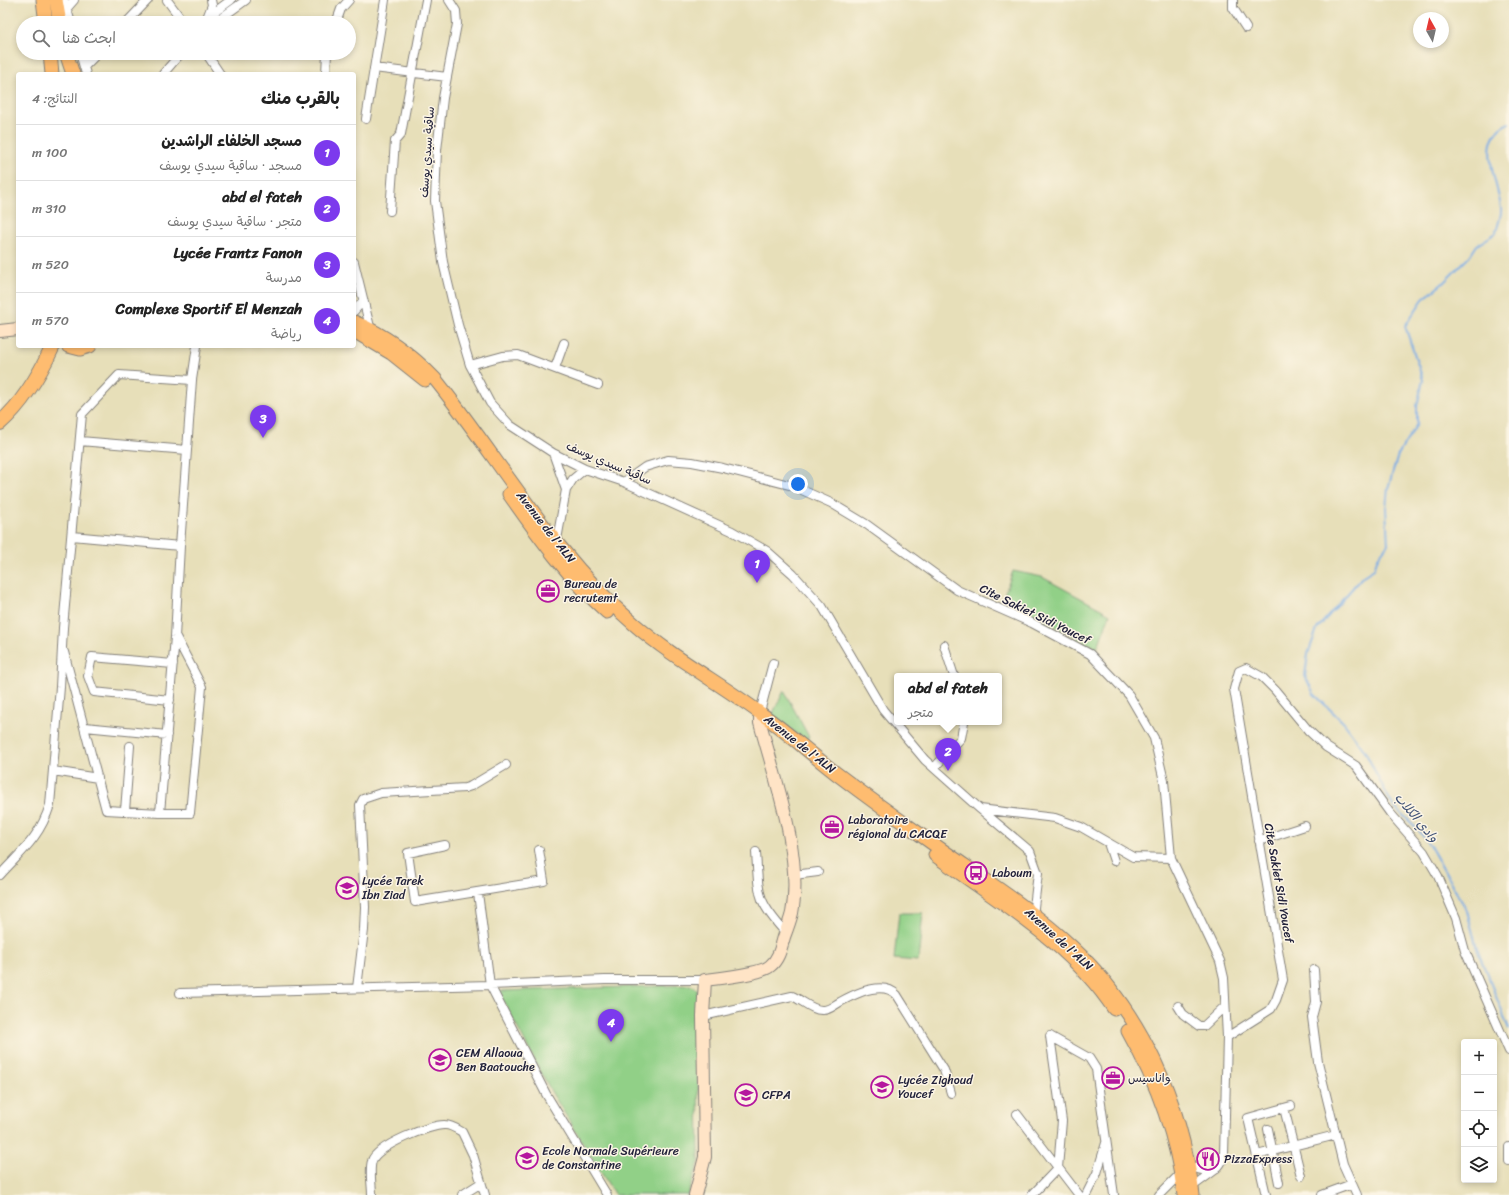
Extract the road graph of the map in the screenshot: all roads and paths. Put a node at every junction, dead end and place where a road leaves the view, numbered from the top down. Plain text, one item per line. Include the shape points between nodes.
1 (42, 0) edge
2 (56, 0) edge
3 (74, 0) edge
4 (148, 0) edge
5 (167, 0) edge
6 (211, 0) edge
7 (231, 0) edge
8 (246, 0) edge
9 (349, 0) edge
10 (385, 0) edge
11 (426, 0) edge
12 (449, 0) edge
13 (1233, 0) edge
14 (66, 4) edge
15 (45, 16) edge
16 (59, 16) edge
17 (69, 16) edge
18 (133, 16) edge
19 (179, 16) edge
20 (210, 16) edge
21 (214, 16) edge
22 (218, 16) edge
23 (338, 16) edge
24 (1246, 28) dead end
25 (51, 60) edge
26 (68, 60) edge
27 (82, 60) edge
28 (93, 60) edge
29 (175, 60) edge
30 (211, 60) edge
31 (327, 60) edge
32 (374, 68) junction
33 (85, 71) edge
34 (52, 72) edge
35 (72, 72) edge
36 (165, 72) edge
37 (219, 72) edge
38 (326, 72) edge
39 (412, 72) junction
40 (447, 77) junction
41 (366, 119) dead end
42 (390, 211) dead end
43 (356, 271) edge
44 (363, 301) junction
45 (356, 309) edge
46 (356, 324) edge
47 (16, 329) edge
48 (0, 331) edge
49 (356, 331) edge
50 (369, 334) junction
51 (16, 336) edge
52 (0, 338) edge
53 (564, 343) dead end
54 (52, 348) edge
55 (197, 348) edge
56 (470, 365) junction
57 (555, 368) junction
58 (192, 380) junction
59 (598, 386) dead end
60 (0, 423) edge
61 (80, 441) junction
62 (187, 450) junction
63 (553, 453) junction
64 (585, 469) junction
65 (624, 482) junction
66 (566, 490) junction
67 (72, 536) junction
68 (180, 546) junction
69 (554, 547) junction
70 (175, 636) junction
71 (62, 643) junction
72 (944, 645) dead end
73 (773, 663) dead end
74 (173, 664) junction
75 (953, 673) edge
76 (170, 700) junction
77 (760, 718) junction
78 (894, 723) edge
79 (896, 725) edge
80 (964, 725) edge
81 (85, 727) junction
82 (167, 735) junction
83 (130, 746) dead end
84 (506, 765) dead end
85 (934, 768) junction
86 (53, 771) junction
87 (98, 778) junction
88 (980, 808) junction
89 (125, 811) junction
90 (160, 812) junction
91 (1305, 826) dead end
92 (1259, 841) junction
93 (1108, 843) junction
94 (445, 845) dead end
95 (539, 850) dead end
96 (756, 852) dead end
97 (1171, 858) junction
98 (1114, 861) dead end
99 (818, 872) dead end
100 (0, 875) edge
101 (794, 875) junction
102 (478, 893) junction
103 (1032, 919) junction
104 (786, 933) junction
105 (1314, 970) dead end
106 (705, 980) junction
107 (490, 985) junction
108 (357, 988) junction
109 (180, 993) dead end
110 (1178, 1006) dead end
111 (1225, 1006) junction
112 (703, 1016) junction
113 (1228, 1037) junction
114 (1509, 1051) edge
115 (951, 1092) dead end
116 (1018, 1114) dead end
117 (1268, 1130) dead end
118 (1336, 1135) junction
119 (1107, 1140) junction
120 (1292, 1146) junction
121 (1509, 1147) edge
122 (1272, 1151) junction
123 (1258, 1155) junction
124 (1509, 1161) edge
125 (1058, 1168) junction
126 (1218, 1168) junction
127 (1184, 1170) junction
128 (1301, 1176) dead end
129 (481, 1183) junction
130 (1279, 1183) dead end
131 (1352, 1184) junction
132 (1188, 1193) edge
133 (372, 1195) edge
134 (462, 1195) edge
135 (485, 1195) edge
136 (607, 1195) edge
137 (695, 1195) edge
138 (1032, 1195) edge
139 (1079, 1195) edge
140 (1086, 1195) edge
141 (1114, 1195) edge
142 (1159, 1195) edge
143 (1266, 1195) edge
144 (1322, 1195) edge
145 (1357, 1195) edge

1 - 15 main road
2 - 16 main road
3 - 14 street
4 - 18 street
5 - 19 street
6 - 20 street
7 - 21 street
8 - 22 street
9 - 23 street
10 - 32 street
11 - 39 street
12 - 40 street, ساقية سيدي يوسف via 456,11 456,24
13 - 24 street via 1233,8
14 - 17 street
25 - 34 main road
26 - 35 main road
27 - 33 street
28 - 33 street
29 - 36 street
30 - 37 street
31 - 38 street
32 - 39 street
32 - 41 street
39 - 40 street
39 - 42 street via 400,134 394,141
40 - 56 street, ساقية سيدي يوسف via 437,150 435,201 443,262
43 - 44 street
44 - 45 street
44 - 50 street
46 - 50 main road
47 - 48 main road
49 - 50 main road
50 - 69 main road via 427,382
51 - 52 main road
53 - 57 street
54 - 60 highway via 28,390
55 - 58 street
56 - 57 street via 503,356 518,355
56 - 63 street, ساقية سيدي يوسف via 490,403 510,425
57 - 59 street
58 - 61 street via 119,375 82,414
58 - 62 street
61 - 62 street
61 - 67 street
62 - 68 street
63 - 64 street, ساقية سيدي يوسف
63 - 66 street
64 - 65 street, ساقية سيدي يوسف
64 - 66 street via 573,479
65 - 78 street, ساقية سيدي يوسف via 732,531 767,551 793,574 822,606 883,710
65 - 97 street, Cite Sakiet Sidi Youcef via 645,467 668,460 692,462 793,486 831,503 866,524 957,590 1032,623 1090,654 1129,695 1154,738 1164,781
66 - 69 street
67 - 68 street
67 - 71 street
68 - 70 street
69 - 77 main road via 594,601 632,634 657,654
70 - 74 street
70 - 90 street via 202,687 190,813
71 - 81 street
71 - 86 street
72 - 75 street
73 - 77 street
74 - 76 street
74 - 76 street via 92,657 88,676 94,692
76 - 82 street
77 - 101 main road via 792,850
77 - 103 main road via 828,777
79 - 85 street, ساقية سيدي يوسف
80 - 85 street via 962,738
81 - 82 street
81 - 87 street
82 - 90 street
83 - 89 street
84 - 108 street via 465,788 381,793 363,799 360,805 364,923
85 - 88 street, ساقية سيدي يوسف
86 - 87 street
86 - 100 street via 50,805 44,823 36,837
87 - 89 street via 106,810
88 - 93 street via 1055,818 1081,827
88 - 103 street, ساقية سيدي يوسف via 1030,851 1038,873
89 - 90 street
91 - 92 street
92 - 113 street, Cite Sakiet Sidi Youcef via 1283,980 1271,1008
92 - 114 street, Cite Sakiet Sidi Youcef via 1234,689 1239,671 1246,668 1262,677 1326,747 1342,755 1362,772 1390,813 1424,852 1438,876 1456,918 1464,951
93 - 97 street via 1133,857
93 - 98 street
94 - 102 street via 408,853 415,902
95 - 102 street via 544,881
96 - 104 street via 762,904
97 - 111 street, Cite Sakiet Sidi Youcef via 1223,967
99 - 101 street
101 - 104 main road via 792,914
102 - 107 street
103 - 127 main road via 1091,979 1128,1030 1159,1092
104 - 106 main road via 777,959 770,967
105 - 118 street via 1316,1002 1312,1017 1318,1062
106 - 107 street via 605,980
106 - 112 main road
107 - 108 street
107 - 136 street via 546,1094
108 - 109 street
110 - 111 street via 1183,1014 1199,1026 1204,1026
111 - 113 street, Cite Sakiet Sidi Youcef
112 - 115 street via 792,996 817,1010 828,1010 840,1002 872,989 887,988 897,995 944,1070
112 - 137 main road via 705,1157
113 - 126 street, Cite Sakiet Sidi Youcef via 1225,1146 1222,1164
116 - 125 street
117 - 122 street
118 - 120 street
118 - 131 street via 1343,1164
119 - 125 street via 1096,1069 1089,1058 1050,1036 1062,1121
119 - 140 street via 1097,1173
119 - 141 street
120 - 122 street
120 - 123 street via 1288,1107 1248,1118
120 - 128 street
121 - 124 street
122 - 123 street
122 - 130 street
123 - 143 street
125 - 138 street
125 - 139 street
126 - 127 street via 1201,1172
126 - 132 street
127 - 132 main road
127 - 142 street
129 - 133 street via 473,1155 462,1132 445,1125 423,1130 386,1146 375,1154 372,1161
129 - 134 street
129 - 135 street
131 - 144 street
131 - 145 street

